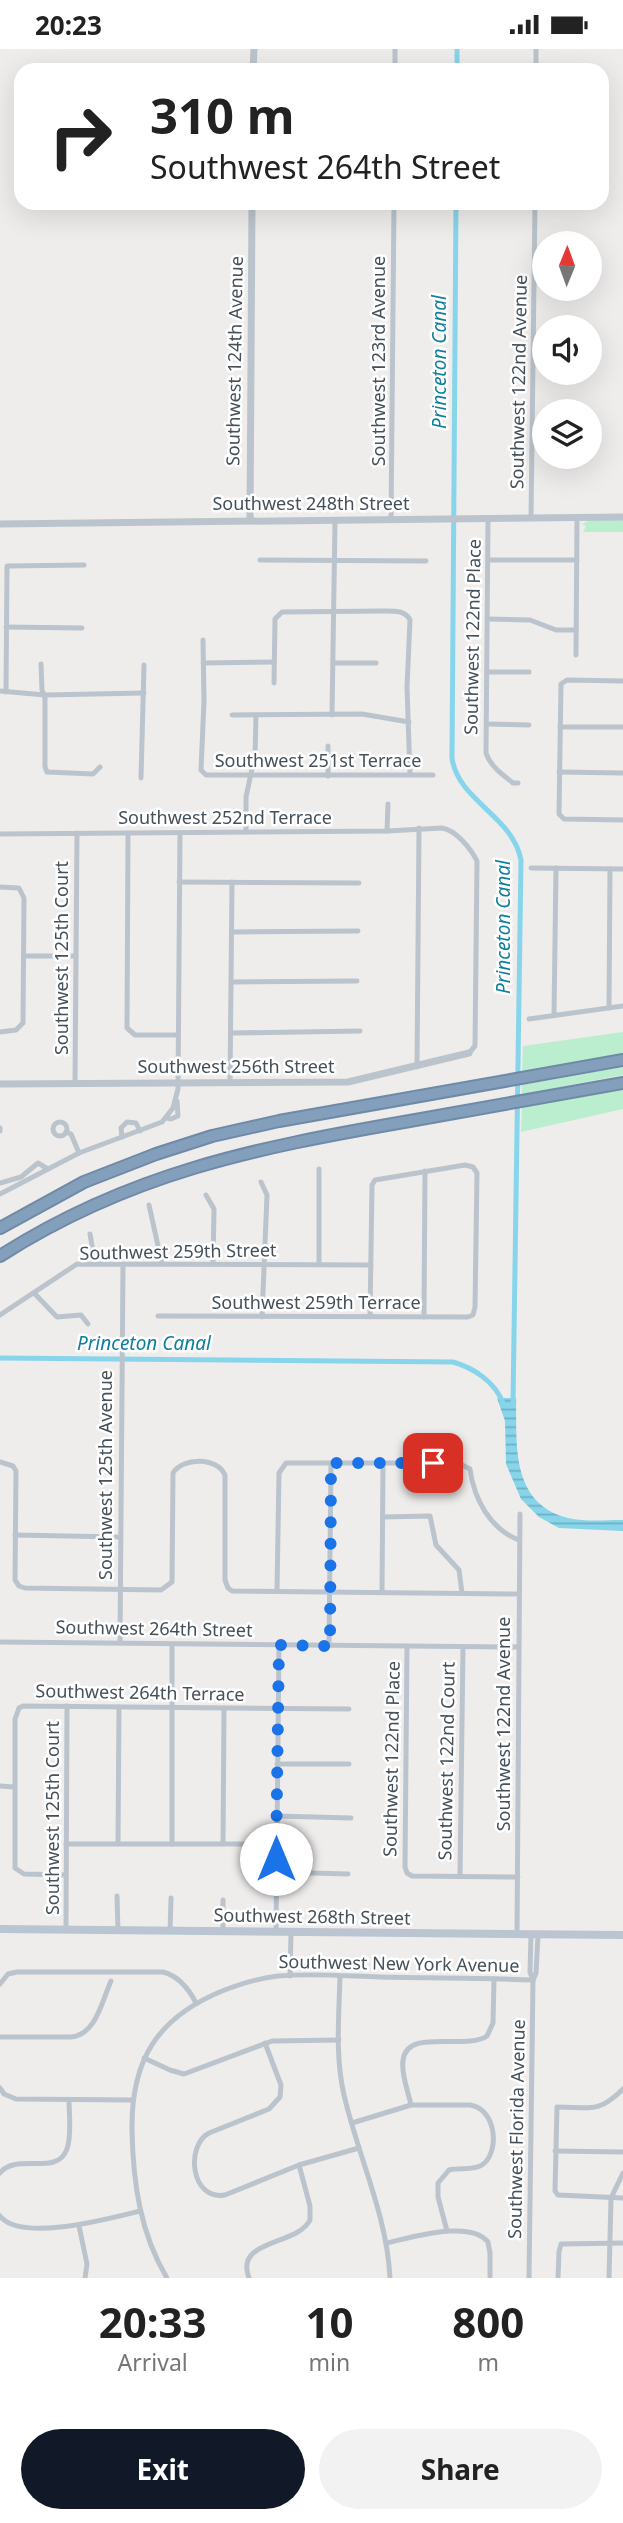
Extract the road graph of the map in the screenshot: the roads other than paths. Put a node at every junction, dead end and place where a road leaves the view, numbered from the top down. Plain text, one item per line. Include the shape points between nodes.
1 (251, 210) edge
2 (394, 210) edge
3 (535, 210) edge
4 (623, 517) edge
5 (577, 518) junction
6 (488, 519) junction
7 (531, 519) junction
8 (250, 520) junction
9 (335, 520) junction
10 (391, 520) junction
11 (0, 524) edge
12 (334, 559) junction
13 (260, 560) dead end
14 (577, 560) junction
15 (426, 561) dead end
16 (489, 561) junction
17 (84, 565) dead end
18 (332, 611) junction
19 (488, 619) junction
20 (6, 627) junction
21 (82, 628) dead end
22 (576, 630) junction
23 (203, 640) dead end
24 (576, 655) dead end
25 (274, 662) junction
26 (203, 663) junction
27 (334, 663) junction
28 (376, 663) dead end
29 (41, 664) dead end
30 (144, 666) dead end
31 (488, 672) junction
32 (529, 672) dead end
33 (623, 681) edge
34 (274, 683) dead end
35 (2, 693) edge
36 (144, 693) junction
37 (44, 695) junction
38 (232, 715) dead end
39 (332, 715) junction
40 (256, 716) junction
41 (409, 722) junction
42 (487, 724) junction
43 (528, 725) dead end
44 (560, 727) junction
45 (623, 727) edge
46 (328, 746) dead end
47 (100, 767) dead end
48 (559, 772) junction
49 (623, 773) edge
50 (410, 775) junction
51 (433, 775) dead end
52 (251, 776) junction
53 (328, 776) junction
54 (141, 778) dead end
55 (518, 783) dead end
56 (388, 804) dead end
57 (623, 820) edge
58 (419, 828) junction
59 (387, 831) junction
60 (246, 832) junction
61 (77, 833) junction
62 (128, 833) junction
63 (180, 833) junction
64 (0, 834) edge
65 (531, 868) dead end
66 (556, 868) junction
67 (610, 869) junction
68 (623, 869) edge
69 (179, 882) junction
70 (232, 882) junction
71 (359, 883) dead end
72 (0, 887) edge
73 (358, 931) dead end
74 (232, 932) junction
75 (24, 956) junction
76 (76, 956) junction
77 (357, 981) dead end
78 (232, 982) junction
79 (623, 1006) edge
80 (609, 1008) junction
81 (554, 1015) junction
82 (528, 1019) dead end
83 (360, 1031) dead end
84 (0, 1032) edge
85 (232, 1033) junction
86 (178, 1035) junction
87 (469, 1053) joint
88 (623, 1060) edge
89 (417, 1067) junction
90 (178, 1083) junction
91 (230, 1083) junction
92 (623, 1083) edge
93 (0, 1084) edge
94 (75, 1084) junction
95 (141, 1131) junction
96 (66, 1132) dead end
97 (122, 1137) junction
98 (79, 1153) junction
99 (48, 1169) junction
100 (319, 1169) dead end
101 (425, 1171) junction
102 (261, 1182) dead end
103 (0, 1183) edge
104 (0, 1194) edge
105 (206, 1195) dead end
106 (149, 1205) dead end
107 (0, 1227) edge
108 (90, 1234) dead end
109 (0, 1256) edge
110 (95, 1264) junction
111 (123, 1264) junction
112 (162, 1264) junction
113 (214, 1264) junction
114 (263, 1264) junction
115 (319, 1264) junction
116 (371, 1265) junction
117 (34, 1293) junction
118 (0, 1315) edge
119 (158, 1316) dead end
120 (262, 1317) junction
121 (370, 1317) junction
122 (424, 1317) junction
123 (88, 1324) dead end
124 (0, 1462) edge
125 (331, 1463) junction
126 (383, 1463) junction
127 (520, 1514) dead end
128 (383, 1517) junction
129 (15, 1535) junction
130 (119, 1537) junction
131 (519, 1540) junction
132 (120, 1590) junction
133 (277, 1591) junction
134 (330, 1591) junction
135 (382, 1592) junction
136 (462, 1593) junction
137 (519, 1594) junction
138 (0, 1642) edge
139 (120, 1643) junction
140 (172, 1644) junction
141 (279, 1645) junction
142 (330, 1646) junction
143 (407, 1646) junction
144 (463, 1647) junction
145 (518, 1647) junction
146 (67, 1706) junction
147 (119, 1707) junction
148 (172, 1708) junction
149 (224, 1709) junction
150 (278, 1709) junction
151 (349, 1709) dead end
152 (277, 1764) junction
153 (349, 1764) dead end
154 (0, 1786) edge
155 (14, 1787) junction
156 (277, 1816) junction
157 (351, 1818) dead end
158 (66, 1844) junction
159 (118, 1845) junction
160 (172, 1845) junction
161 (223, 1845) junction
162 (276, 1845) junction
163 (276, 1873) junction
164 (348, 1874) dead end
165 (66, 1875) junction
166 (460, 1876) junction
167 (517, 1877) junction
168 (117, 1896) dead end
169 (171, 1898) dead end
170 (223, 1900) dead end
171 (0, 1930) edge
172 (66, 1930) junction
173 (118, 1931) junction
174 (170, 1932) junction
175 (223, 1932) junction
176 (276, 1933) junction
177 (291, 1933) junction
178 (517, 1935) junction
179 (534, 1935) junction
180 (623, 1935) edge
181 (290, 1976) junction
182 (340, 1976) junction
183 (494, 1979) junction
184 (533, 1980) junction
185 (111, 1981) dead end
186 (0, 1984) edge
187 (196, 2003) junction
188 (0, 2037) edge
189 (338, 2040) junction
190 (265, 2043) junction
191 (144, 2058) junction
192 (0, 2088) edge
193 (623, 2089) edge
194 (69, 2100) junction
195 (132, 2100) junction
196 (411, 2105) junction
197 (352, 2123) junction
198 (359, 2148) junction
199 (555, 2151) junction
200 (623, 2152) edge
201 (299, 2165) junction
202 (0, 2173) edge
203 (623, 2173) edge
204 (611, 2198) junction
205 (623, 2198) edge
206 (140, 2211) junction
207 (0, 2216) edge
208 (79, 2226) junction
209 (447, 2231) junction
210 (386, 2243) junction
211 (609, 2243) junction
212 (623, 2243) edge
213 (85, 2278) edge
214 (167, 2278) edge
215 (249, 2278) edge
216 (390, 2278) edge
217 (489, 2278) edge
218 (529, 2278) edge
219 (558, 2278) edge
220 (608, 2278) edge

1 - 8 street, Southwest 124th Avenue
2 - 10 street, Southwest 123rd Avenue
3 - 7 street, Southwest 122nd Avenue
4 - 5 street, Southwest 248th Street
5 - 7 street, Southwest 248th Street
5 - 14 street
6 - 7 street, Southwest 248th Street
6 - 10 street, Southwest 248th Street
6 - 16 street, Southwest 122nd Place
8 - 9 street, Southwest 248th Street
8 - 11 street, Southwest 248th Street
9 - 10 street, Southwest 248th Street
9 - 12 street
12 - 13 street
12 - 15 street
12 - 18 street
14 - 16 street
14 - 22 street
16 - 19 street, Southwest 122nd Place
17 - 20 street via 7,566
18 - 25 street via 278,615
18 - 27 street
18 - 41 street via 399,611 408,615
19 - 22 street via 530,620 556,630
19 - 31 street, Southwest 122nd Place
20 - 21 street
20 - 35 street
22 - 24 street
23 - 26 street
25 - 26 street
25 - 34 street
26 - 52 street, Southwest 251st Terrace via 203,773 210,777
27 - 28 street
27 - 39 street
29 - 37 street
30 - 36 street
31 - 32 street
31 - 42 street, Southwest 122nd Place
33 - 44 street via 563,681
35 - 37 street
36 - 37 street
36 - 54 street
37 - 47 street via 47,772 93,774
38 - 40 street
39 - 40 street
39 - 41 street via 362,714
40 - 52 street
41 - 50 street
42 - 43 street
42 - 55 street, Southwest 122nd Place via 488,759
44 - 45 street
44 - 48 street
46 - 53 street
48 - 49 street
48 - 57 street via 559,814 564,819
50 - 51 street, Southwest 251st Terrace
50 - 53 street, Southwest 251st Terrace
52 - 53 street, Southwest 251st Terrace
52 - 60 street
56 - 59 street
58 - 59 street, Southwest 252nd Terrace
58 - 87 street, Southwest 252nd Terrace via 450,830 477,861 475,1046
58 - 89 street
59 - 60 street, Southwest 252nd Terrace
60 - 63 street, Southwest 252nd Terrace
61 - 62 street, Southwest 252nd Terrace
61 - 64 street, Southwest 252nd Terrace
61 - 76 street, Southwest 125th Court
62 - 63 street, Southwest 252nd Terrace
62 - 86 street via 126,1025 132,1034
63 - 69 street
65 - 66 street
66 - 67 street
66 - 81 street
67 - 68 street
67 - 80 street
69 - 70 street
69 - 86 street
70 - 71 street
70 - 74 street
72 - 75 street via 22,891
73 - 74 street
74 - 78 street
75 - 76 street
75 - 84 street via 23,1021 20,1028
76 - 94 street, Southwest 125th Court
77 - 78 street
78 - 85 street
79 - 80 street
80 - 81 street
81 - 82 street
83 - 85 street
85 - 91 street
86 - 90 street
87 - 89 street, Southwest 256th Street
88 - 107 highway via 212,1136 84,1182
89 - 91 street, Southwest 256th Street via 348,1082
90 - 91 street, Southwest 256th Street
90 - 94 street, Southwest 256th Street
90 - 95 street via 177,1101 167,1118
92 - 109 highway via 278,1145 194,1166 85,1208
93 - 94 street, Southwest 256th Street
95 - 97 street
95 - 97 street via 136,1123 127,1122 121,1128
96 - 98 street
97 - 98 street
98 - 99 street
99 - 103 street via 37,1163 21,1177
99 - 104 street
100 - 115 street
101 - 116 street via 375,1180 372,1185
101 - 122 street
101 - 122 street, Southwest 259th Terrace via 465,1165 477,1173 473,1315
102 - 114 street via 267,1195
105 - 113 street via 214,1209
106 - 112 street
108 - 110 street
110 - 111 street, Southwest 259th Street
110 - 117 street, Southwest 259th Street via 77,1264
111 - 112 street, Southwest 259th Street
111 - 130 street, Southwest 125th Avenue
112 - 113 street, Southwest 259th Street
113 - 114 street, Southwest 259th Street
114 - 115 street, Southwest 259th Street
114 - 120 street
115 - 116 street, Southwest 259th Street
116 - 121 street
117 - 118 street, Southwest 259th Street
117 - 123 street via 57,1317 81,1315
119 - 120 street, Southwest 259th Terrace
120 - 121 street, Southwest 259th Terrace
121 - 122 street, Southwest 259th Terrace
124 - 129 street via 13,1465 16,1471
125 - 126 street
125 - 133 street via 286,1463 279,1473
125 - 134 street
126 - 128 street
126 - 131 street via 458,1463 470,1469 478,1497 496,1527
127 - 131 street, Southwest 122nd Avenue
128 - 135 street
128 - 136 street via 429,1516 436,1545 458,1570
129 - 130 street
129 - 132 street via 15,1580 19,1586
130 - 132 street, Southwest 125th Avenue
131 - 137 street, Southwest 122nd Avenue
132 - 133 street via 169,1587 173,1473 183,1463 215,1462 225,1475 228,1588
132 - 139 street, Southwest 125th Avenue
133 - 134 street
134 - 135 street
134 - 142 street
135 - 136 street
136 - 137 street
137 - 145 street, Southwest 122nd Avenue
138 - 139 street, Southwest 264th Street
139 - 140 street, Southwest 264th Street
140 - 141 street, Southwest 264th Street
140 - 148 street
141 - 142 street, Southwest 264th Street
141 - 150 street
142 - 143 street, Southwest 264th Street
143 - 144 street, Southwest 264th Street
143 - 166 street, Southwest 122nd Place via 405,1867 412,1876
144 - 145 street, Southwest 264th Street
144 - 166 street, Southwest 122nd Court
145 - 167 street, Southwest 122nd Avenue
146 - 147 street, Southwest 264th Terrace
146 - 155 street, Southwest 264th Terrace via 23,1706 17,1711
146 - 158 street, Southwest 125th Court
147 - 148 street, Southwest 264th Terrace
147 - 159 street
148 - 149 street, Southwest 264th Terrace
148 - 160 street
149 - 150 street, Southwest 264th Terrace
149 - 161 street
150 - 151 street, Southwest 264th Terrace
150 - 152 street
152 - 153 street
152 - 156 street
154 - 155 street
155 - 165 street via 17,1871
156 - 157 street
156 - 162 street
158 - 159 street
158 - 165 street, Southwest 125th Court
159 - 160 street
160 - 161 street
161 - 162 street
162 - 163 street
163 - 164 street
163 - 176 street
165 - 172 street, Southwest 125th Court
166 - 167 street
167 - 178 street, Southwest 122nd Avenue
168 - 173 street
169 - 174 street
170 - 175 street
171 - 172 main road, Southwest 268th Street
172 - 173 main road, Southwest 268th Street
173 - 174 main road, Southwest 268th Street
174 - 175 main road, Southwest 268th Street
175 - 176 main road, Southwest 268th Street
176 - 177 main road, Southwest 268th Street
177 - 178 main road, Southwest 268th Street
177 - 181 street
178 - 179 main road, Southwest 268th Street
179 - 180 main road, Southwest 268th Street
179 - 184 street, Southwest Florida Avenue
181 - 182 street, Southwest New York Avenue
181 - 187 street, Southwest New York Avenue via 249,1982
182 - 183 street, Southwest New York Avenue
182 - 189 street
183 - 184 street, Southwest New York Avenue
183 - 196 street via 494,2023 487,2036 472,2042 419,2042 407,2049 403,2068
184 - 218 street, Southwest Florida Avenue
185 - 188 street via 82,2035
186 - 187 street via 8,1974 18,1972 163,1972 175,1977
187 - 191 street, Southwest New York Avenue via 165,2027
189 - 190 street
189 - 197 street via 341,2082
190 - 191 street via 184,2074
190 - 201 street via 281,2085 279,2101 201,2139 196,2151 197,2179 206,2192 220,2196
191 - 195 street, Southwest New York Avenue
192 - 194 street via 16,2099
193 - 199 street via 607,2105 557,2107
194 - 195 street
194 - 202 street via 69,2143 63,2156 53,2162 10,2164
195 - 206 street, Southwest New York Avenue via 134,2177
196 - 197 street
196 - 209 street via 476,2106 491,2118 488,2160 479,2167 449,2171 438,2183
197 - 198 street
198 - 201 street
198 - 210 street
199 - 200 street
199 - 204 street via 558,2195
201 - 215 street via 310,2220 300,2232 253,2253 246,2263
203 - 204 street
204 - 205 street
204 - 211 street
206 - 208 street
206 - 214 street, Southwest New York Avenue
207 - 208 street via 14,2225
208 - 213 street via 87,2264
209 - 210 street
209 - 217 street via 474,2232 485,2238
210 - 216 street
211 - 212 street
211 - 219 street via 561,2244
211 - 220 street

